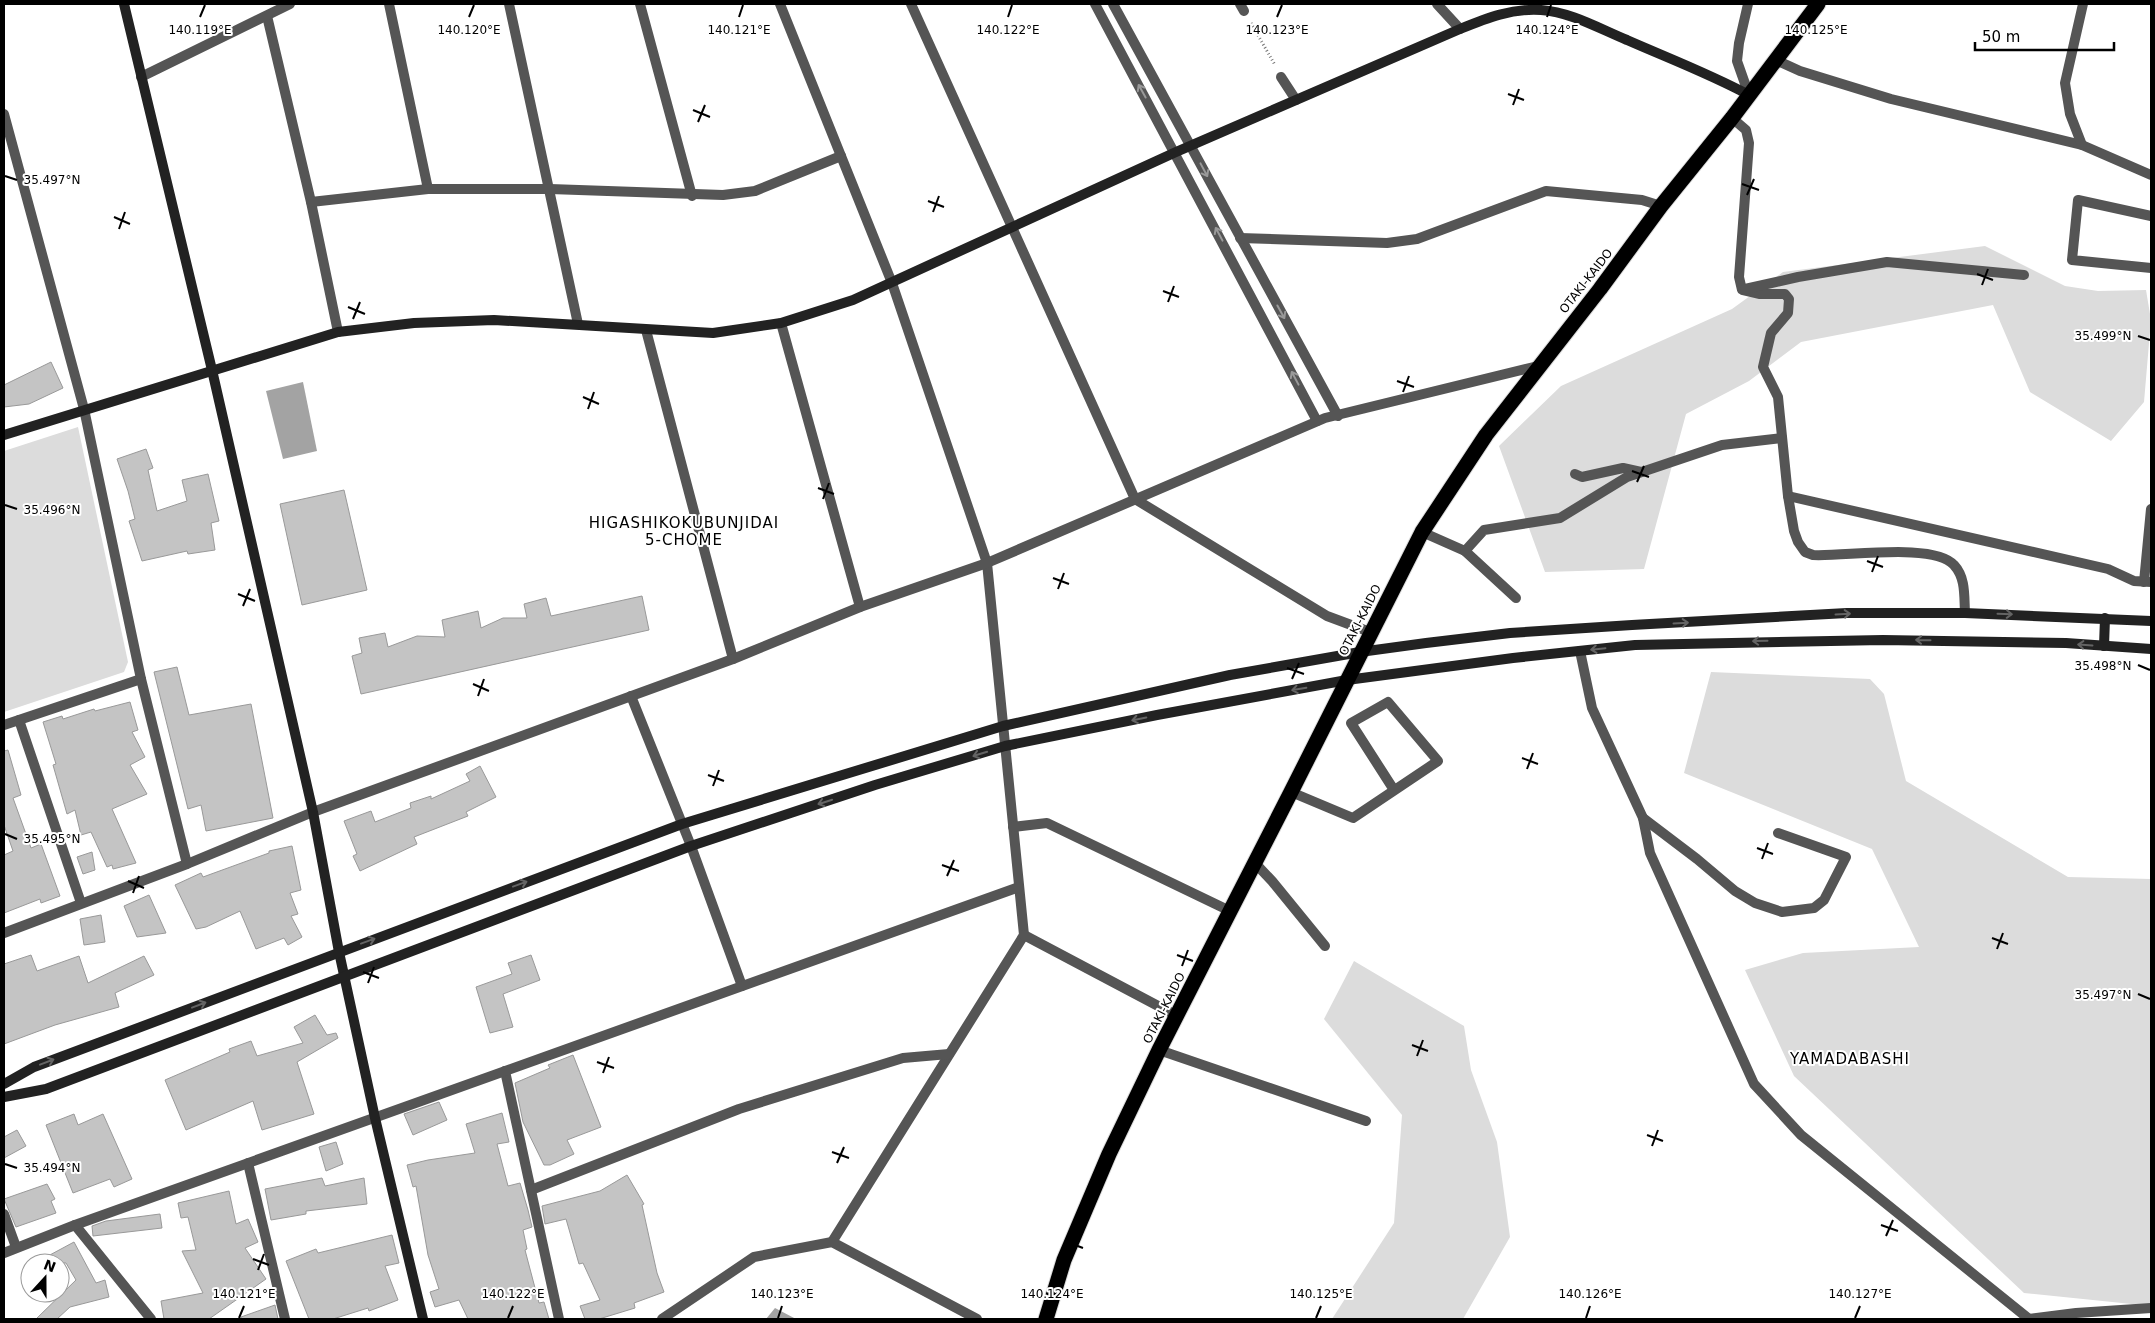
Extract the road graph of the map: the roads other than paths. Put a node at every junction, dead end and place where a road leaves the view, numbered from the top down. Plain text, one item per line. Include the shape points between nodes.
1 (124, 4) edge
2 (290, 4) edge
3 (389, 4) edge
4 (509, 4) edge
5 (640, 4) edge
6 (780, 4) edge
7 (911, 4) edge
8 (1095, 4) edge
9 (1114, 4) edge
10 (1438, 4) edge
11 (1748, 4) edge
12 (1818, 4) edge
13 (2083, 4) edge
14 (1519, 7) edge
15 (267, 16) junction
16 (1460, 29) junction
17 (1776, 60) junction
18 (141, 77) junction
19 (1282, 77) road end
20 (1749, 96) junction
21 (1296, 100) junction
22 (4, 114) edge
23 (1732, 118) junction
24 (2082, 145) junction
25 (1191, 147) junction
26 (1176, 152) junction
27 (841, 156) junction
28 (2151, 175) edge
29 (428, 188) junction
30 (550, 189) junction
31 (692, 196) junction
32 (311, 202) junction
33 (1661, 206) junction
34 (2151, 216) edge
35 (1010, 227) junction
36 (1240, 238) junction
37 (2151, 268) edge
38 (2024, 275) dead end
39 (892, 283) junction
40 (1742, 290) junction
41 (781, 323) junction
42 (578, 324) junction
43 (646, 330) junction
44 (338, 332) junction
45 (1538, 366) junction
46 (212, 370) junction
47 (84, 409) junction
48 (1338, 416) junction
49 (1317, 421) junction
50 (4, 435) edge
51 (1782, 438) junction
52 (1642, 473) junction
53 (1575, 474) dead end
54 (1788, 496) junction
55 (1135, 498) junction
56 (2151, 508) edge
57 (1422, 532) junction
58 (1465, 551) junction
59 (987, 563) junction
60 (2148, 582) edge
61 (1516, 598) dead end
62 (860, 607) junction
63 (1964, 612) junction
64 (2106, 618) junction
65 (2151, 621) edge
66 (1370, 632) junction
67 (2104, 646) junction
68 (2151, 649) edge
69 (1580, 651) junction
70 (1360, 652) junction
71 (733, 659) junction
72 (141, 679) junction
73 (1347, 680) junction
74 (631, 696) junction
75 (18, 720) junction
76 (4, 725) edge
77 (1003, 726) junction
78 (1005, 746) junction
79 (1394, 790) junction
80 (1291, 792) junction
81 (313, 812) junction
82 (1643, 818) junction
83 (682, 824) junction
84 (1013, 827) junction
85 (1778, 833) dead end
86 (691, 846) junction
87 (1254, 862) junction
88 (187, 864) junction
89 (1019, 887) junction
90 (81, 903) junction
91 (1230, 911) junction
92 (4, 933) edge
93 (1024, 935) junction
94 (1325, 946) dead end
95 (339, 952) junction
96 (346, 978) junction
97 (742, 986) junction
98 (1177, 1016) junction
99 (1159, 1050) junction
100 (949, 1054) junction
101 (506, 1071) junction
102 (4, 1084) edge
103 (4, 1097) edge
104 (375, 1118) junction
105 (1366, 1120) dead end
106 (248, 1163) junction
107 (531, 1190) junction
108 (4, 1214) edge
109 (76, 1225) junction
110 (832, 1242) junction
111 (16, 1247) junction
112 (4, 1253) edge
113 (2151, 1308) edge
114 (151, 1319) edge
115 (285, 1319) edge
116 (423, 1319) edge
117 (560, 1319) edge
118 (662, 1319) edge
119 (977, 1319) edge
120 (1046, 1319) edge
121 (2029, 1319) edge

1 - 18 street
2 - 15 street
3 - 29 street
4 - 30 street
5 - 31 street
6 - 27 street
7 - 35 street
26 -> 8 street
9 - 25 street
10 - 16 street
11 - 20 street via 1738,61
12 - 17 highway, OTAKI-KAIDO
13 - 24 street via 2065,83 2070,114
14 - 16 street
14 - 20 street via 1582,21 1719,79
15 - 18 street
15 - 32 street
16 - 21 street
17 - 20 highway, OTAKI-KAIDO
17 - 24 street via 1800,71 1890,99
18 - 46 street
19 - 21 street
20 - 23 highway, OTAKI-KAIDO
21 - 25 street
22 - 47 street
23 - 33 highway, OTAKI-KAIDO
23 - 40 street via 1746,130 1749,143 1739,277
24 - 28 street
25 - 26 street
25 -> 36 street
26 - 35 street
49 -> 26 street
27 - 31 street via 755,191
27 - 39 street
29 - 30 street
29 - 32 street
30 - 31 street
30 - 42 street
32 - 44 street
33 - 36 street via 1642,200 1546,191 1417,239 1388,243
33 - 45 highway, OTAKI-KAIDO
34 - 37 street via 2078,200 2072,260
35 - 39 street
35 - 55 street
36 -> 48 street
38 - 40 street via 1887,262
39 - 41 street via 853,300
39 - 59 street
40 - 51 street via 1785,294 1789,299 1788,314 1771,333 1763,367 1778,397
41 - 43 street via 713,333
41 - 62 street
42 - 43 street
42 - 44 street via 494,320 414,323
43 - 71 street
44 - 46 street
45 - 48 street
45 - 57 highway, OTAKI-KAIDO via 1481,442
46 - 47 street
46 - 81 street
47 - 50 street
47 - 72 street
48 - 49 street
49 - 55 street
51 - 52 street via 1722,446
51 - 54 street
52 - 53 street via 1623,468 1582,477
52 - 58 street via 1612,485 1560,518 1484,530
54 - 60 street via 2108,569
54 - 63 street via 1794,531 1805,552 1826,556 1932,553 1944,557 1961,576
55 - 59 street
55 - 66 street via 1327,616
56 - 60 street
57 - 58 street
57 - 66 highway, OTAKI-KAIDO
58 - 61 street
59 - 62 street
59 - 77 street
62 - 71 street
63 -> 64 street
70 -> 63 street via 1510,633 1847,613
64 - 65 street
64 - 67 street
66 - 70 highway, OTAKI-KAIDO
67 - 68 street
67 -> 69 street via 1883,640 1635,645
69 - 73 street
69 - 82 street via 1592,708
70 - 73 highway, OTAKI-KAIDO
70 - 77 street via 1230,675
71 - 74 street
72 - 75 street
72 - 88 street
73 -> 78 street
73 - 80 highway, OTAKI-KAIDO
74 - 81 street
74 - 83 street
75 - 76 street
75 - 90 street
77 - 78 street
77 - 83 street
78 - 84 street
78 -> 86 street
79 - 79 street via 1438,761 1388,702 1351,723
79 - 80 street via 1353,818
80 - 87 highway, OTAKI-KAIDO
81 - 88 street
81 - 95 street
82 - 85 street via 1697,858 1735,892 1754,903 1782,912 1814,908 1824,900 1846,857
82 - 121 street via 1650,854 1754,1084 1801,1135
83 - 86 street
95 -> 83 street
84 - 89 street
84 - 91 street via 1047,823
86 - 96 street
86 - 97 street
87 - 91 highway, OTAKI-KAIDO
87 - 94 street
88 - 90 street
89 - 93 street
89 - 97 street
90 - 92 street
91 - 98 highway, OTAKI-KAIDO
93 - 98 street
93 - 100 street
95 - 96 street
102 -> 95 street via 34,1067
96 - 103 street via 46,1089
96 - 104 street
97 - 101 street
98 - 99 highway, OTAKI-KAIDO
99 - 105 street
99 - 120 highway, OTAKI-KAIDO via 1085,1207
100 - 107 street via 903,1058 739,1109
100 - 110 street
101 - 104 street
101 - 107 street
104 - 106 street
104 - 116 street
106 - 109 street
106 - 115 street
107 - 117 street
108 - 111 street
109 - 111 street
109 - 114 street
110 - 118 street via 754,1257
110 - 119 street
111 - 112 street
113 - 121 street

